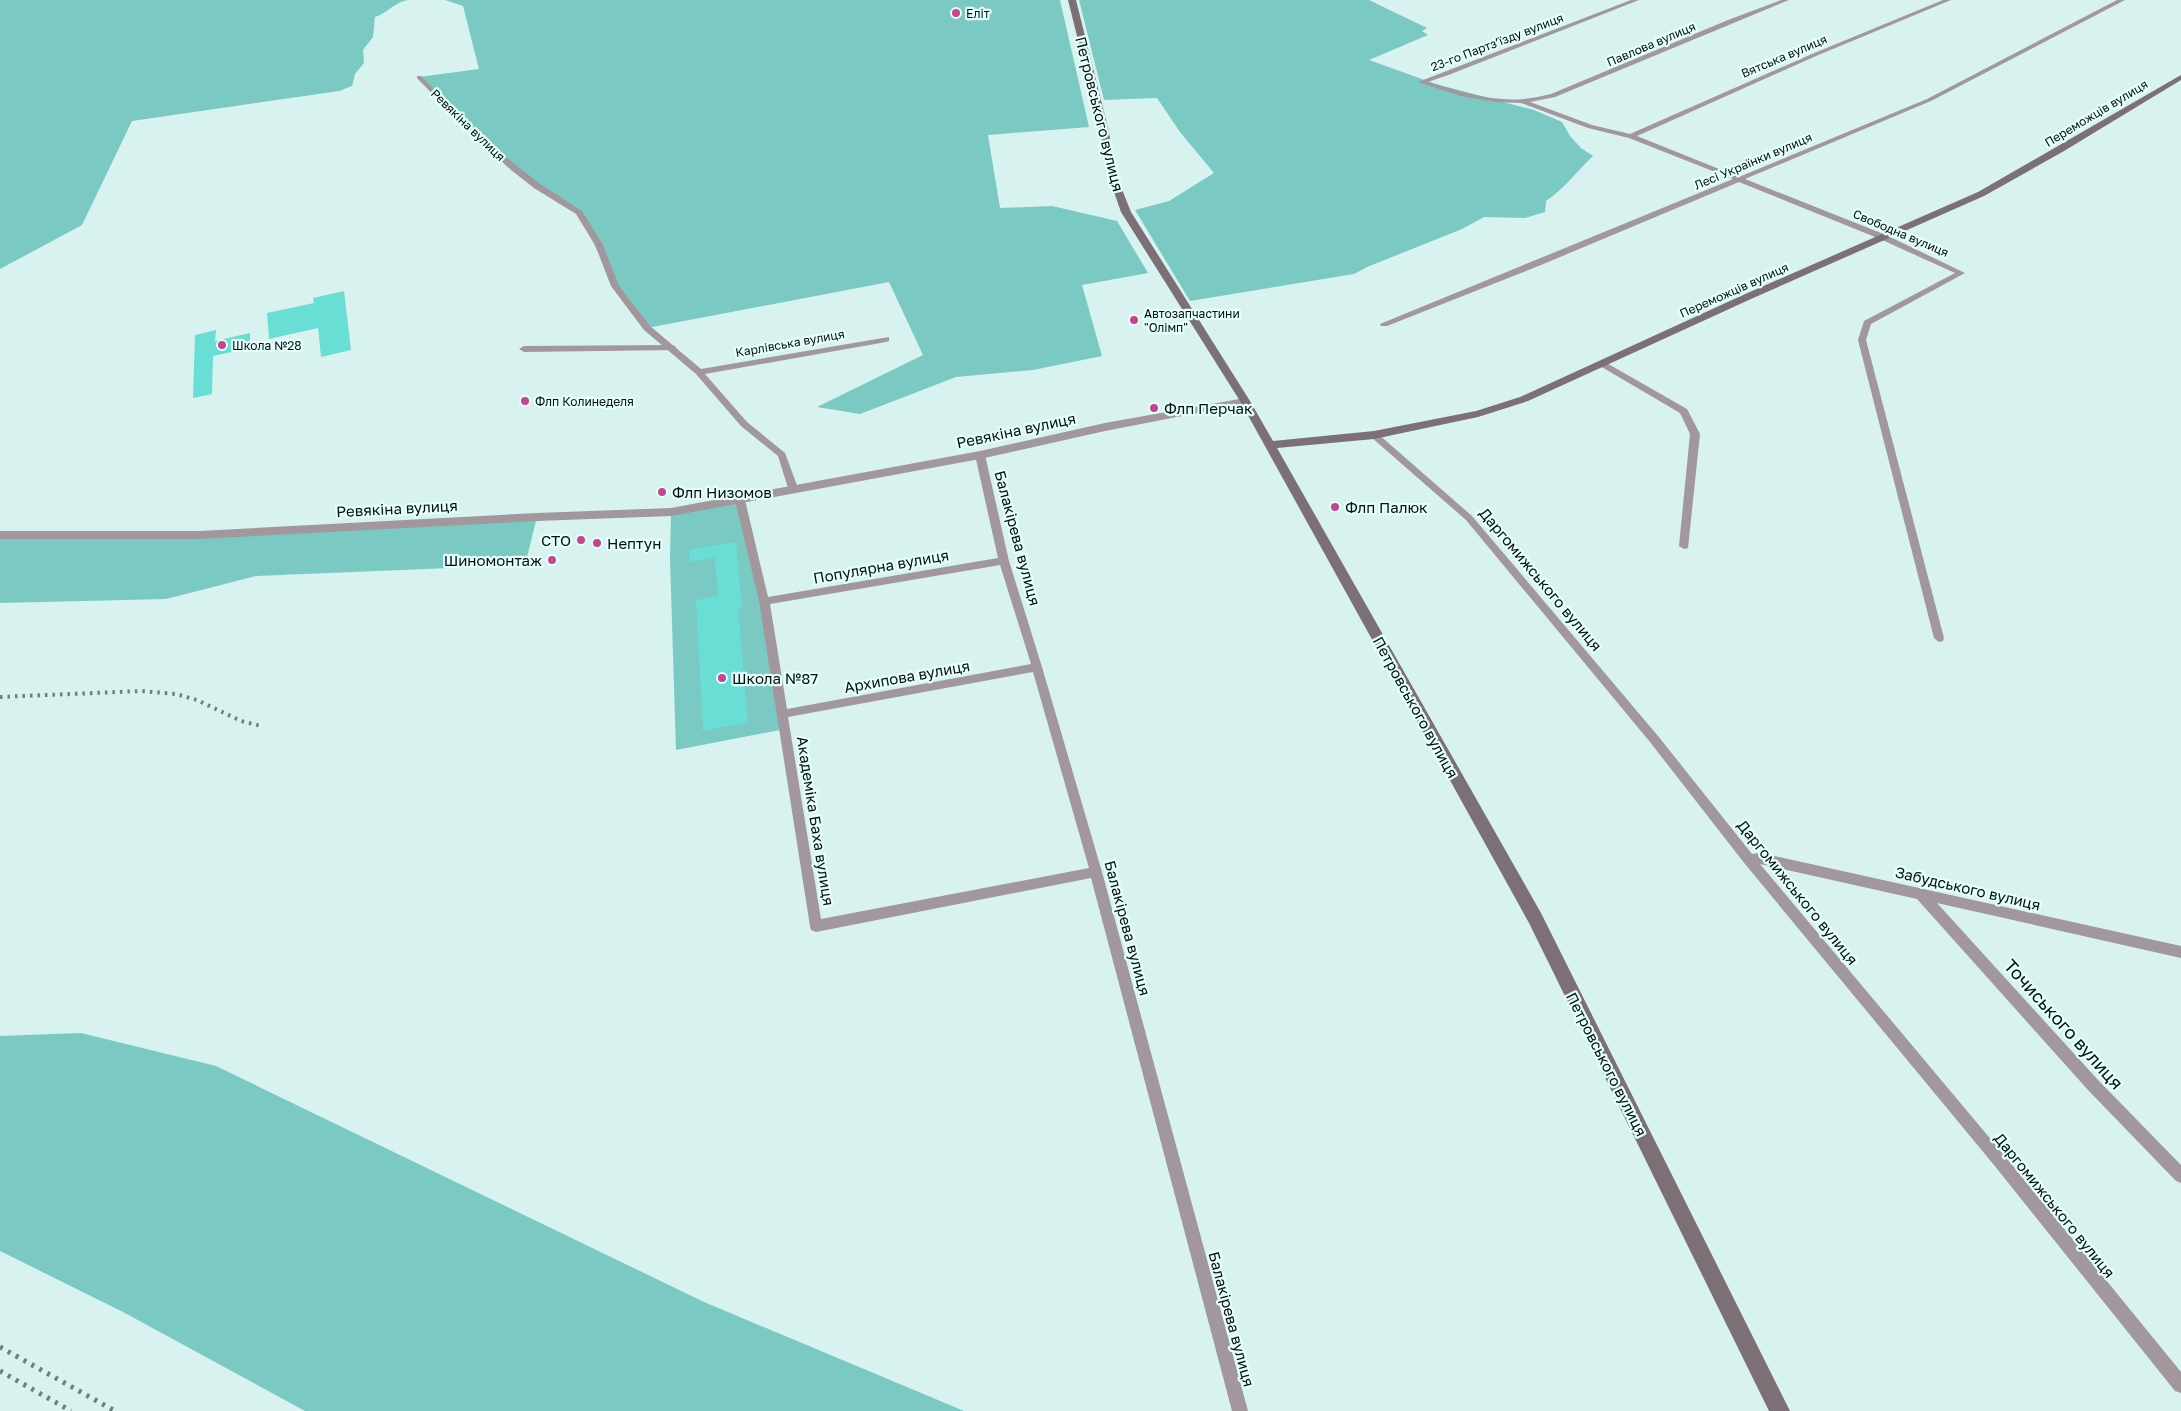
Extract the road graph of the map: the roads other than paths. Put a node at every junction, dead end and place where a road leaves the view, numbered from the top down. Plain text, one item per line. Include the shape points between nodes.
1 (1072, 0) edge
2 (1636, 0) edge
3 (1786, 0) edge
4 (1948, 0) edge
5 (2122, 0) edge
6 (419, 77) dead end
7 (2181, 77) edge
8 (1422, 82) joint
9 (1522, 102) junction
10 (1631, 136) junction
11 (1739, 179) junction
12 (1883, 237) junction
13 (1384, 324) dead end
14 (886, 339) dead end
15 (671, 348) junction
16 (524, 349) dead end
17 (1604, 364) junction
18 (699, 372) junction
19 (1246, 402) junction
20 (1374, 436) junction
21 (1269, 445) junction
22 (980, 455) junction
23 (793, 488) junction
24 (740, 500) junction
25 (0, 535) edge
26 (1684, 546) dead end
27 (1004, 560) junction
28 (764, 601) junction
29 (1939, 638) dead end
30 (1037, 667) junction
31 (782, 714) junction
32 (1749, 860) junction
33 (1096, 872) junction
34 (1922, 895) junction
35 (2181, 952) edge
36 (2181, 1176) edge
37 (2181, 1385) edge
38 (1240, 1411) edge
39 (1780, 1411) edge

1 - 19 main road, Петровського вулиця via 1116,189 1134,226
2 - 8 street, 23-го Партз’їзду вулиця
3 - 9 street, Павлова вулиця via 1553,96
4 - 10 street, Вятська вулиця via 1814,54
5 - 11 street, Лесі Українки вулиця via 1929,100
6 - 15 street, Ревякіна вулиця via 473,133 507,162 579,213 599,245 615,286 647,328
7 - 12 main road, Переможців вулиця via 1981,194
8 - 9 street, Свободна вулиця via 1461,94
9 - 10 street, Свободна вулиця via 1590,128
10 - 11 street, Свободна вулиця
11 - 12 street, Свободна вулиця
11 - 13 street, Лесі Українки вулиця
12 - 17 main road, Переможців вулиця
12 - 29 street, Свободна вулиця via 1961,273 1867,323 1862,340
14 - 18 street, Карлівська вулиця
15 - 16 street
15 - 18 street, Ревякіна вулиця
17 - 20 main road, Переможців вулиця via 1524,399 1478,414
17 - 26 street via 1684,411 1695,434
18 - 23 street, Ревякіна вулиця via 744,424 782,455
19 - 21 main road, Петровського вулиця
19 - 22 street, Ревякіна вулиця via 1105,427
20 - 21 main road, Переможців вулиця
20 - 32 street, Даргомижського вулиця via 1469,518 1654,739
21 - 39 main road, Петровського вулиця via 1535,918
22 - 23 street, Ревякіна вулиця
22 - 27 street, Балакірева вулиця
23 - 24 street, Ревякіна вулиця
24 - 25 street, Ревякіна вулиця via 671,512 200,535
24 - 28 street, Академіка Баха вулиця
27 - 28 street, Популярна вулиця
27 - 30 street, Балакірева вулиця
28 - 31 street, Академіка Баха вулиця
30 - 31 street, Архипова вулиця
30 - 33 street, Балакірева вулиця
31 - 33 street, Академіка Баха вулиця via 816,926
32 - 34 street, Забудського вулиця via 1760,858
32 - 37 street, Даргомижського вулиця
33 - 38 street, Балакірева вулиця
34 - 35 street, Забудського вулиця
34 - 36 street, Точиського вулиця via 2093,1085

